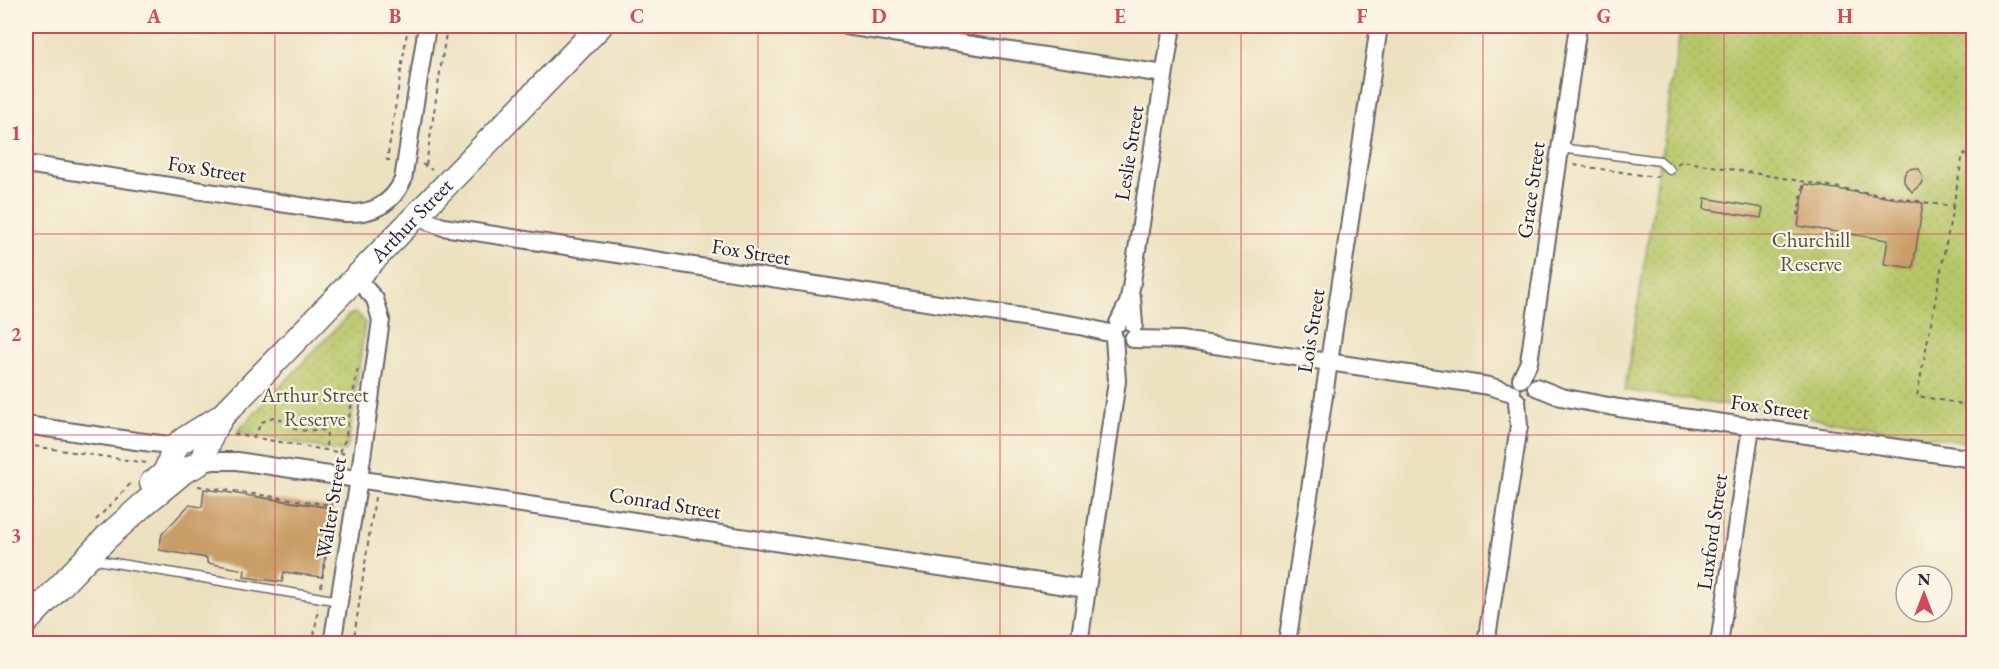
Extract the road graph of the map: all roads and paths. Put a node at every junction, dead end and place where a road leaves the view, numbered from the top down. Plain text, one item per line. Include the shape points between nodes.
1 (408, 26) edge
2 (427, 26) edge
3 (447, 26) edge
4 (600, 26) edge
5 (846, 26) edge
6 (1172, 26) edge
7 (1379, 26) edge
8 (1578, 26) edge
9 (1164, 74) junction
10 (1559, 148) junction
11 (1974, 156) edge
12 (406, 163) junction
13 (26, 164) edge
14 (426, 165) junction
15 (1573, 165) dead end
16 (1670, 170) junction
17 (1804, 181) junction
18 (448, 184) junction
19 (1953, 207) junction
20 (419, 214) junction
21 (1800, 215) dead end
22 (357, 279) junction
23 (1124, 331) junction
24 (1329, 361) junction
25 (358, 363) dead end
26 (1524, 391) junction
27 (1974, 406) edge
28 (26, 425) edge
29 (1751, 427) junction
30 (253, 438) junction
31 (26, 445) edge
32 (326, 449) dead end
33 (192, 452) junction
34 (339, 452) junction
35 (1974, 459) edge
36 (351, 478) junction
37 (377, 482) junction
38 (331, 505) junction
39 (86, 559) junction
40 (1086, 589) junction
41 (320, 598) junction
42 (339, 601) junction
43 (26, 621) edge
44 (313, 644) edge
45 (333, 644) edge
46 (353, 644) edge
47 (1078, 644) edge
48 (1287, 644) edge
49 (1486, 644) edge
50 (1719, 644) edge

1 - 12 path via 387,159
2 - 12 street
3 - 14 path
4 - 18 street, Arthur Street
5 - 9 street
6 - 9 street, Leslie Street
7 - 24 street, Lois Street
8 - 10 street, Grace Street
9 - 23 street, Leslie Street
10 - 16 lane via 1660,161
10 - 26 street, Grace Street
11 - 19 path via 1963,154
12 - 13 street, Fox Street via 399,188 381,207 365,213
12 - 14 path
14 - 18 path
15 - 16 path via 1655,177
16 - 17 path via 1682,161
17 - 19 path
17 - 21 path
18 - 20 street, Arthur Street
19 - 27 path via 1917,396
20 - 22 street, Arthur Street
20 - 23 street, Fox Street via 443,227
22 - 33 street, Arthur Street
22 - 36 street, Walter Street via 375,299 381,320
23 - 24 street, Fox Street
23 - 40 street, Leslie Street
24 - 26 street, Fox Street
24 - 48 street, Lois Street
25 - 34 path via 345,440
26 - 29 street, Fox Street
26 - 49 street, Grace Street
28 - 33 street, Conrad Street via 136,441 163,452
29 - 35 street, Fox Street
29 - 50 street, Luxford Street
30 - 32 path via 261,422 273,417 296,430 327,431
30 - 33 path via 233,434
30 - 34 path
31 - 33 path via 150,463
33 - 36 street, Conrad Street
33 - 38 path via 199,487
33 - 39 street, Arthur Street
34 - 36 path via 343,453
36 - 37 street, Conrad Street
36 - 38 path via 333,496
36 - 42 street, Walter Street
37 - 40 street, Conrad Street
37 - 46 path
38 - 41 path
39 - 41 lane
39 - 43 street, Arthur Street
40 - 47 street, Leslie Street
41 - 42 lane
41 - 44 path
42 - 45 street, Walter Street

